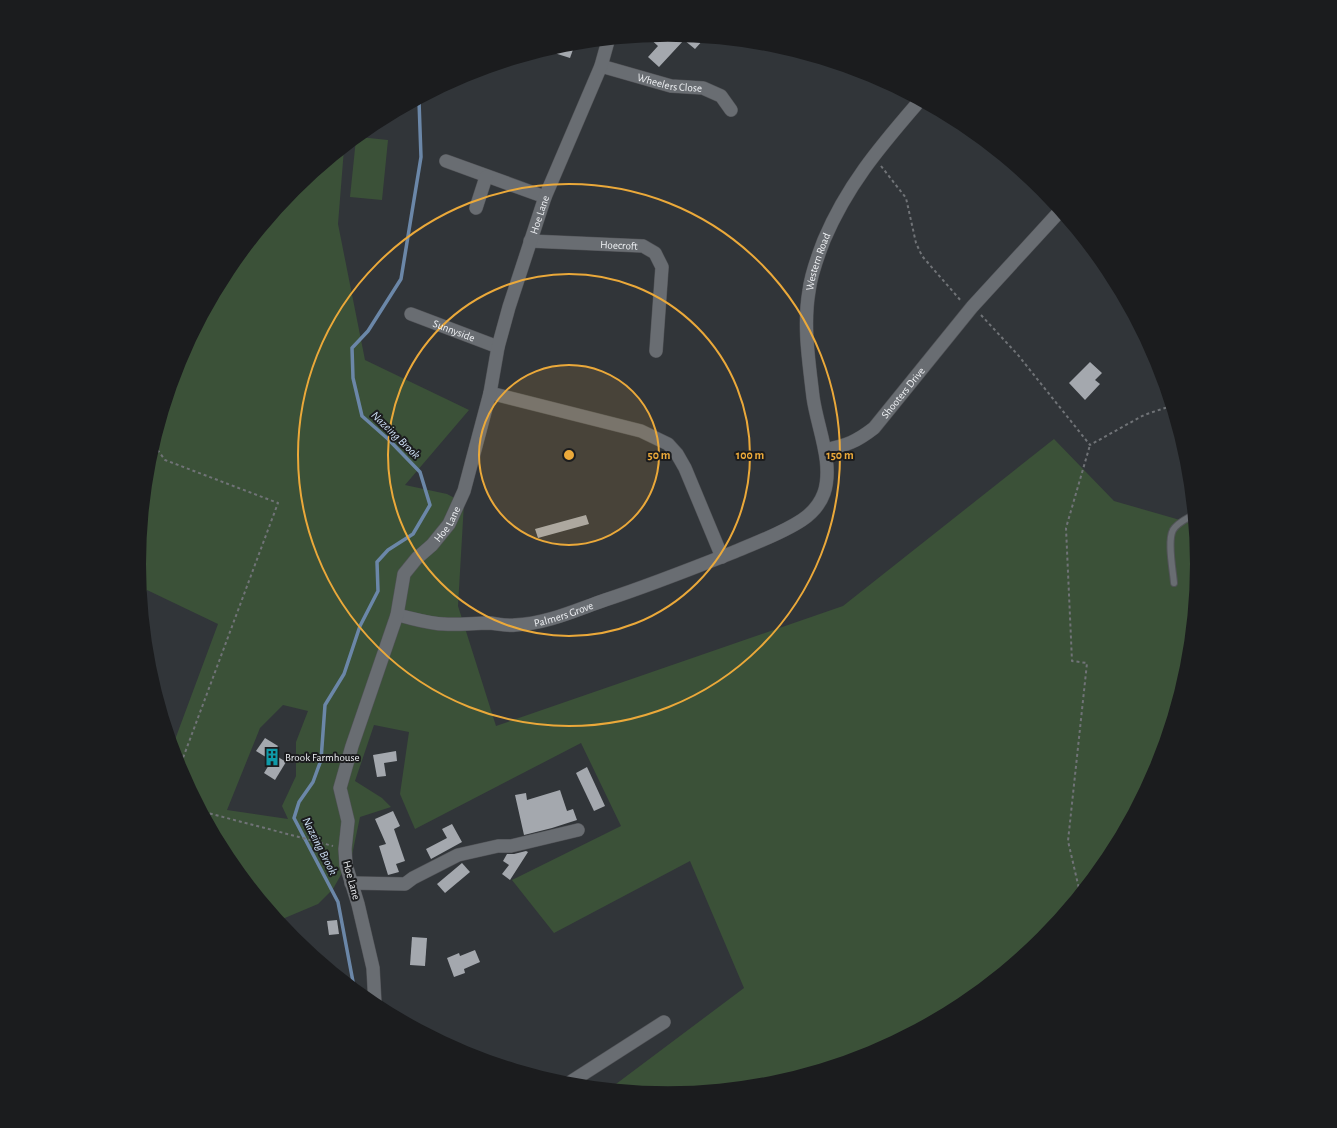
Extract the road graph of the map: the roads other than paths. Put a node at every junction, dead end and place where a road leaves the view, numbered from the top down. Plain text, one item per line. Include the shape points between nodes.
1 (607, 45) edge
2 (601, 66) junction
3 (916, 105) edge
4 (731, 110) dead end
5 (446, 161) dead end
6 (486, 176) junction
7 (546, 197) junction
8 (476, 208) dead end
9 (1056, 215) edge
10 (530, 241) junction
11 (411, 314) dead end
12 (498, 347) junction
13 (656, 351) dead end
14 (490, 392) junction
15 (825, 450) junction
16 (1188, 518) edge
17 (722, 557) junction
18 (1174, 583) dead end
19 (396, 615) junction
20 (578, 830) dead end
21 (352, 883) junction
22 (375, 995) edge
23 (664, 1022) dead end
24 (577, 1078) edge

1 - 2 street, Hoe Lane
2 - 4 street, Wheelers Close via 671,86 702,88 721,96
2 - 7 street, Hoe Lane
3 - 15 street, Western Road via 873,155 844,199 817,258 809,291 806,325 815,406
5 - 6 street
6 - 7 street
6 - 8 street
7 - 10 street, Hoe Lane
9 - 15 street, Shooters Drive via 971,309 874,428 859,440
10 - 12 street, Hoe Lane
10 - 13 street, Hoecroft via 643,246 655,253 662,267
11 - 12 street, Sunnyside
12 - 14 street, Hoe Lane
14 - 17 street via 641,431 668,444 685,468
14 - 19 street, Hoe Lane via 464,491 449,524 404,574
15 - 17 street, Palmers Grove via 827,479 817,506 805,518 786,530
16 - 18 lane via 1178,524 1170,540
17 - 19 street, Palmers Grove via 642,588 538,622 515,625 442,624
19 - 21 street, Hoe Lane via 340,788 348,821 346,865
20 - 21 street via 458,855 405,884
21 - 22 street, Hoe Lane via 373,968
23 - 24 street

